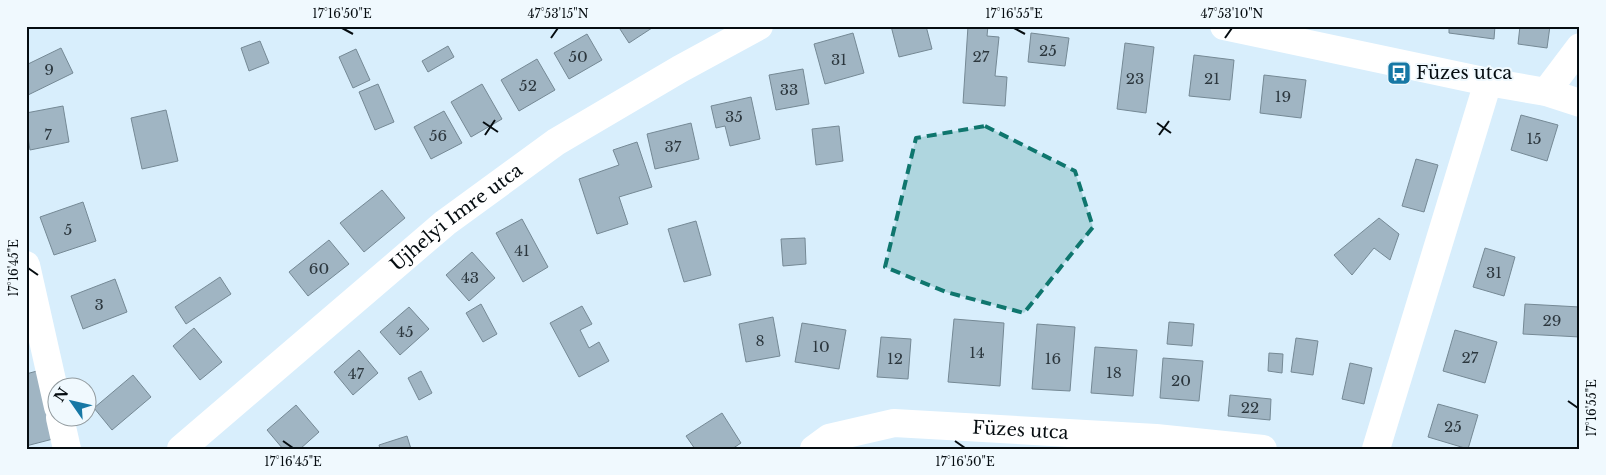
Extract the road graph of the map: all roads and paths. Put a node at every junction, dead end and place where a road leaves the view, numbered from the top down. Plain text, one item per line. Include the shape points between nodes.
1 (759, 26) edge
2 (1224, 26) edge
3 (1580, 47) edge
4 (1488, 82) junction
5 (1546, 92) junction
6 (1580, 103) edge
7 (26, 265) edge
8 (51, 378) edge
9 (62, 428) edge
10 (67, 449) edge
11 (181, 449) edge
12 (814, 449) edge
13 (1263, 449) edge
14 (1376, 449) edge

1 - 11 street, Ujhelyi Imre utca via 548,148 445,223
2 - 4 street
3 - 5 street
4 - 5 street
4 - 14 street
5 - 6 street
7 - 8 street
9 - 10 street
12 - 13 street, Füzes utca via 829,438 894,423 1156,438

